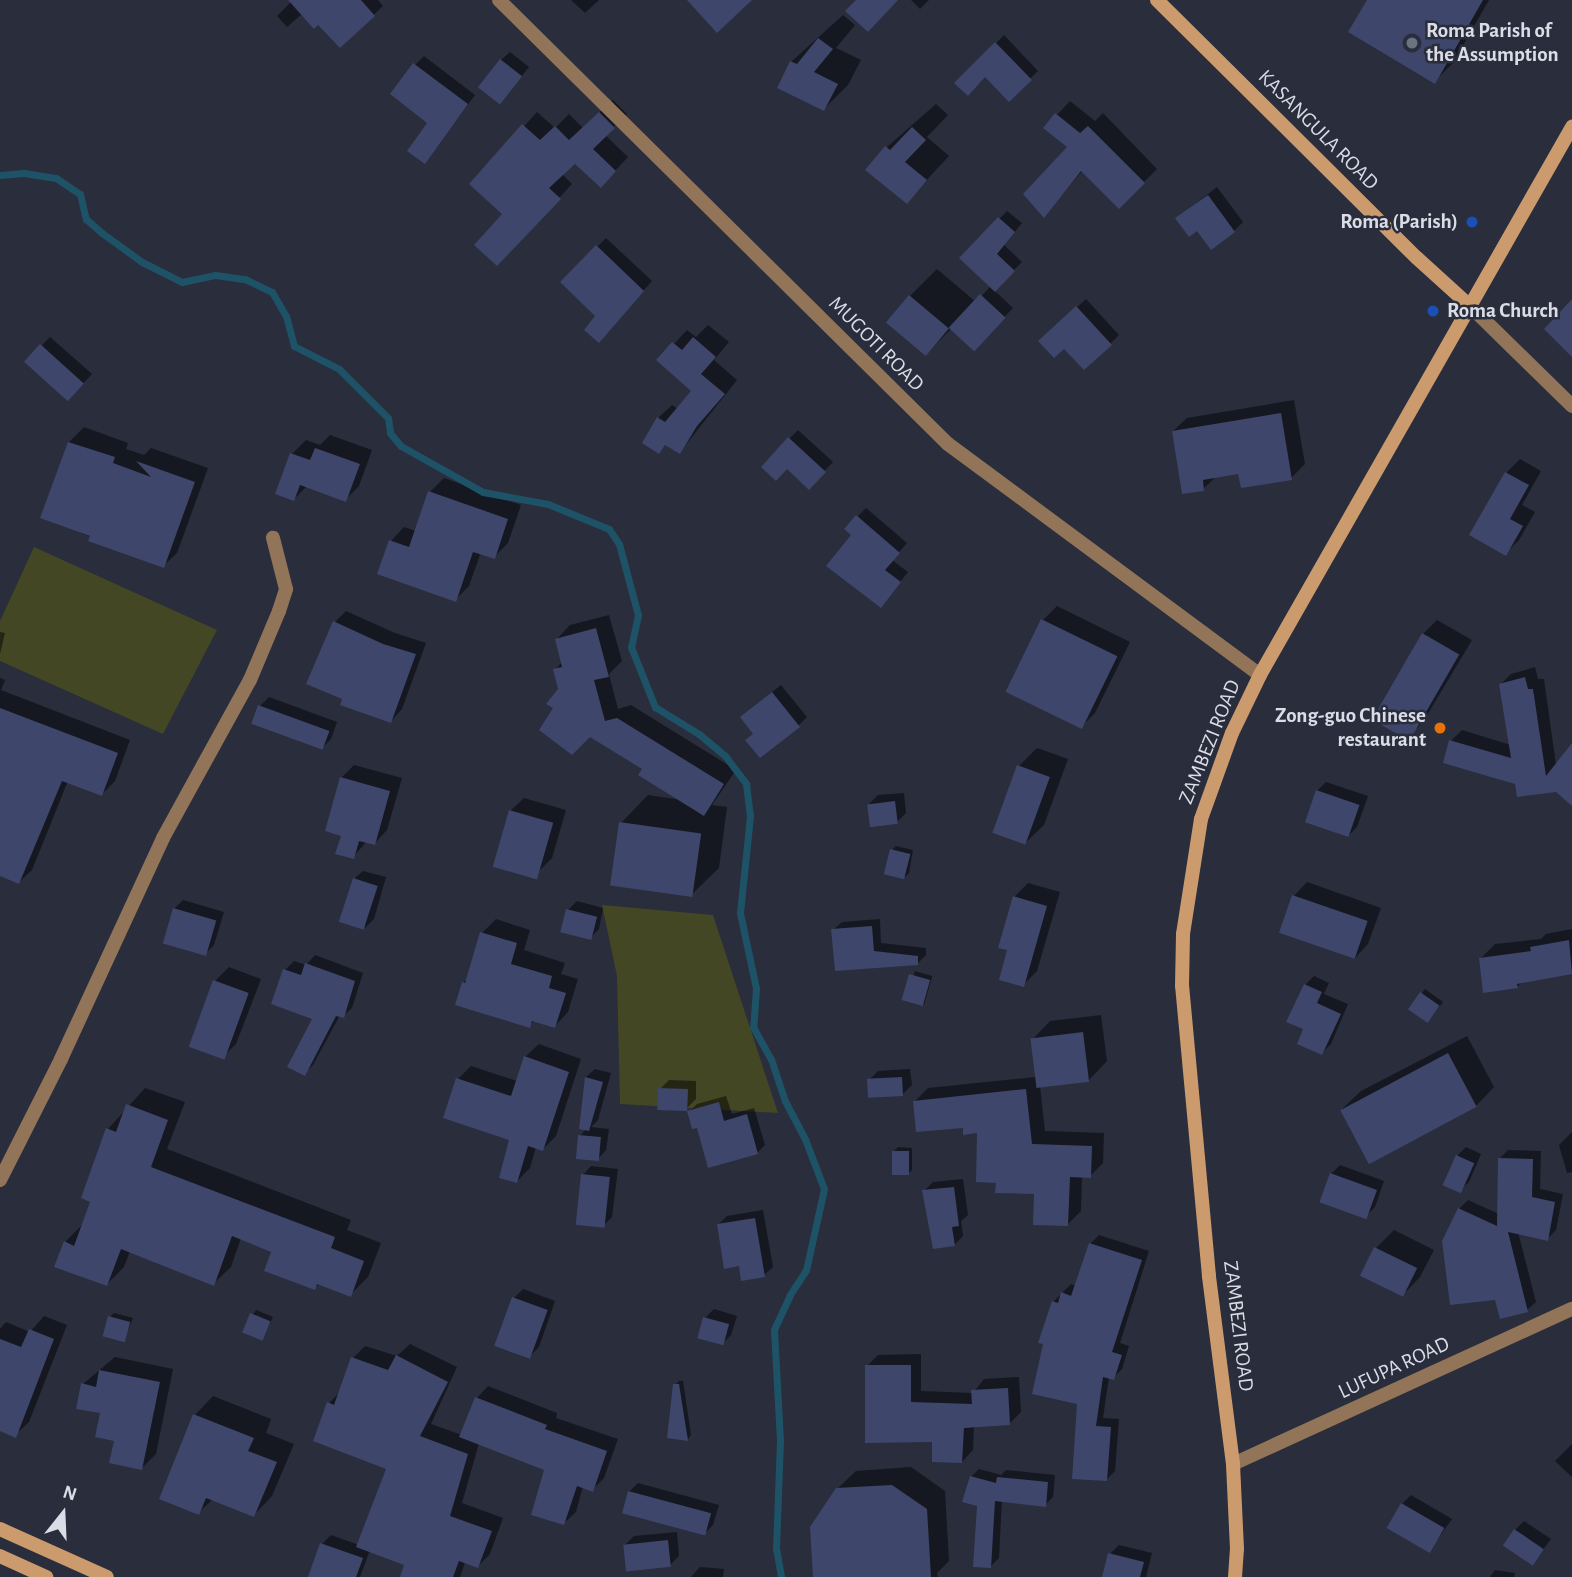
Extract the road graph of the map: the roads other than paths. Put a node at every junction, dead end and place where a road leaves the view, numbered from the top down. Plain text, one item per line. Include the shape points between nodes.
1 (499, 0) edge
2 (1157, 0) edge
3 (1572, 127) edge
4 (1470, 306) junction
5 (1572, 406) edge
6 (273, 538) dead end
7 (1260, 675) junction
8 (0, 1180) edge
9 (1572, 1309) edge
10 (1233, 1464) junction
11 (0, 1529) edge
12 (0, 1556) edge
13 (46, 1577) edge
14 (107, 1577) edge
15 (1235, 1577) edge

1 - 7 street, MUGOTI ROAD via 948,444
2 - 4 main road, KASANGULA ROAD
3 - 4 main road, ZAMBEZI ROAD
4 - 5 street, KASANGULA ROAD
4 - 7 main road, ZAMBEZI ROAD
6 - 8 street via 286,589 250,680 163,838
7 - 10 main road, ZAMBEZI ROAD via 1231,733 1200,819 1183,934 1185,1042
9 - 10 street, LUFUPA ROAD
10 - 15 main road, ZAMBEZI ROAD
11 - 14 main road
12 - 13 main road

